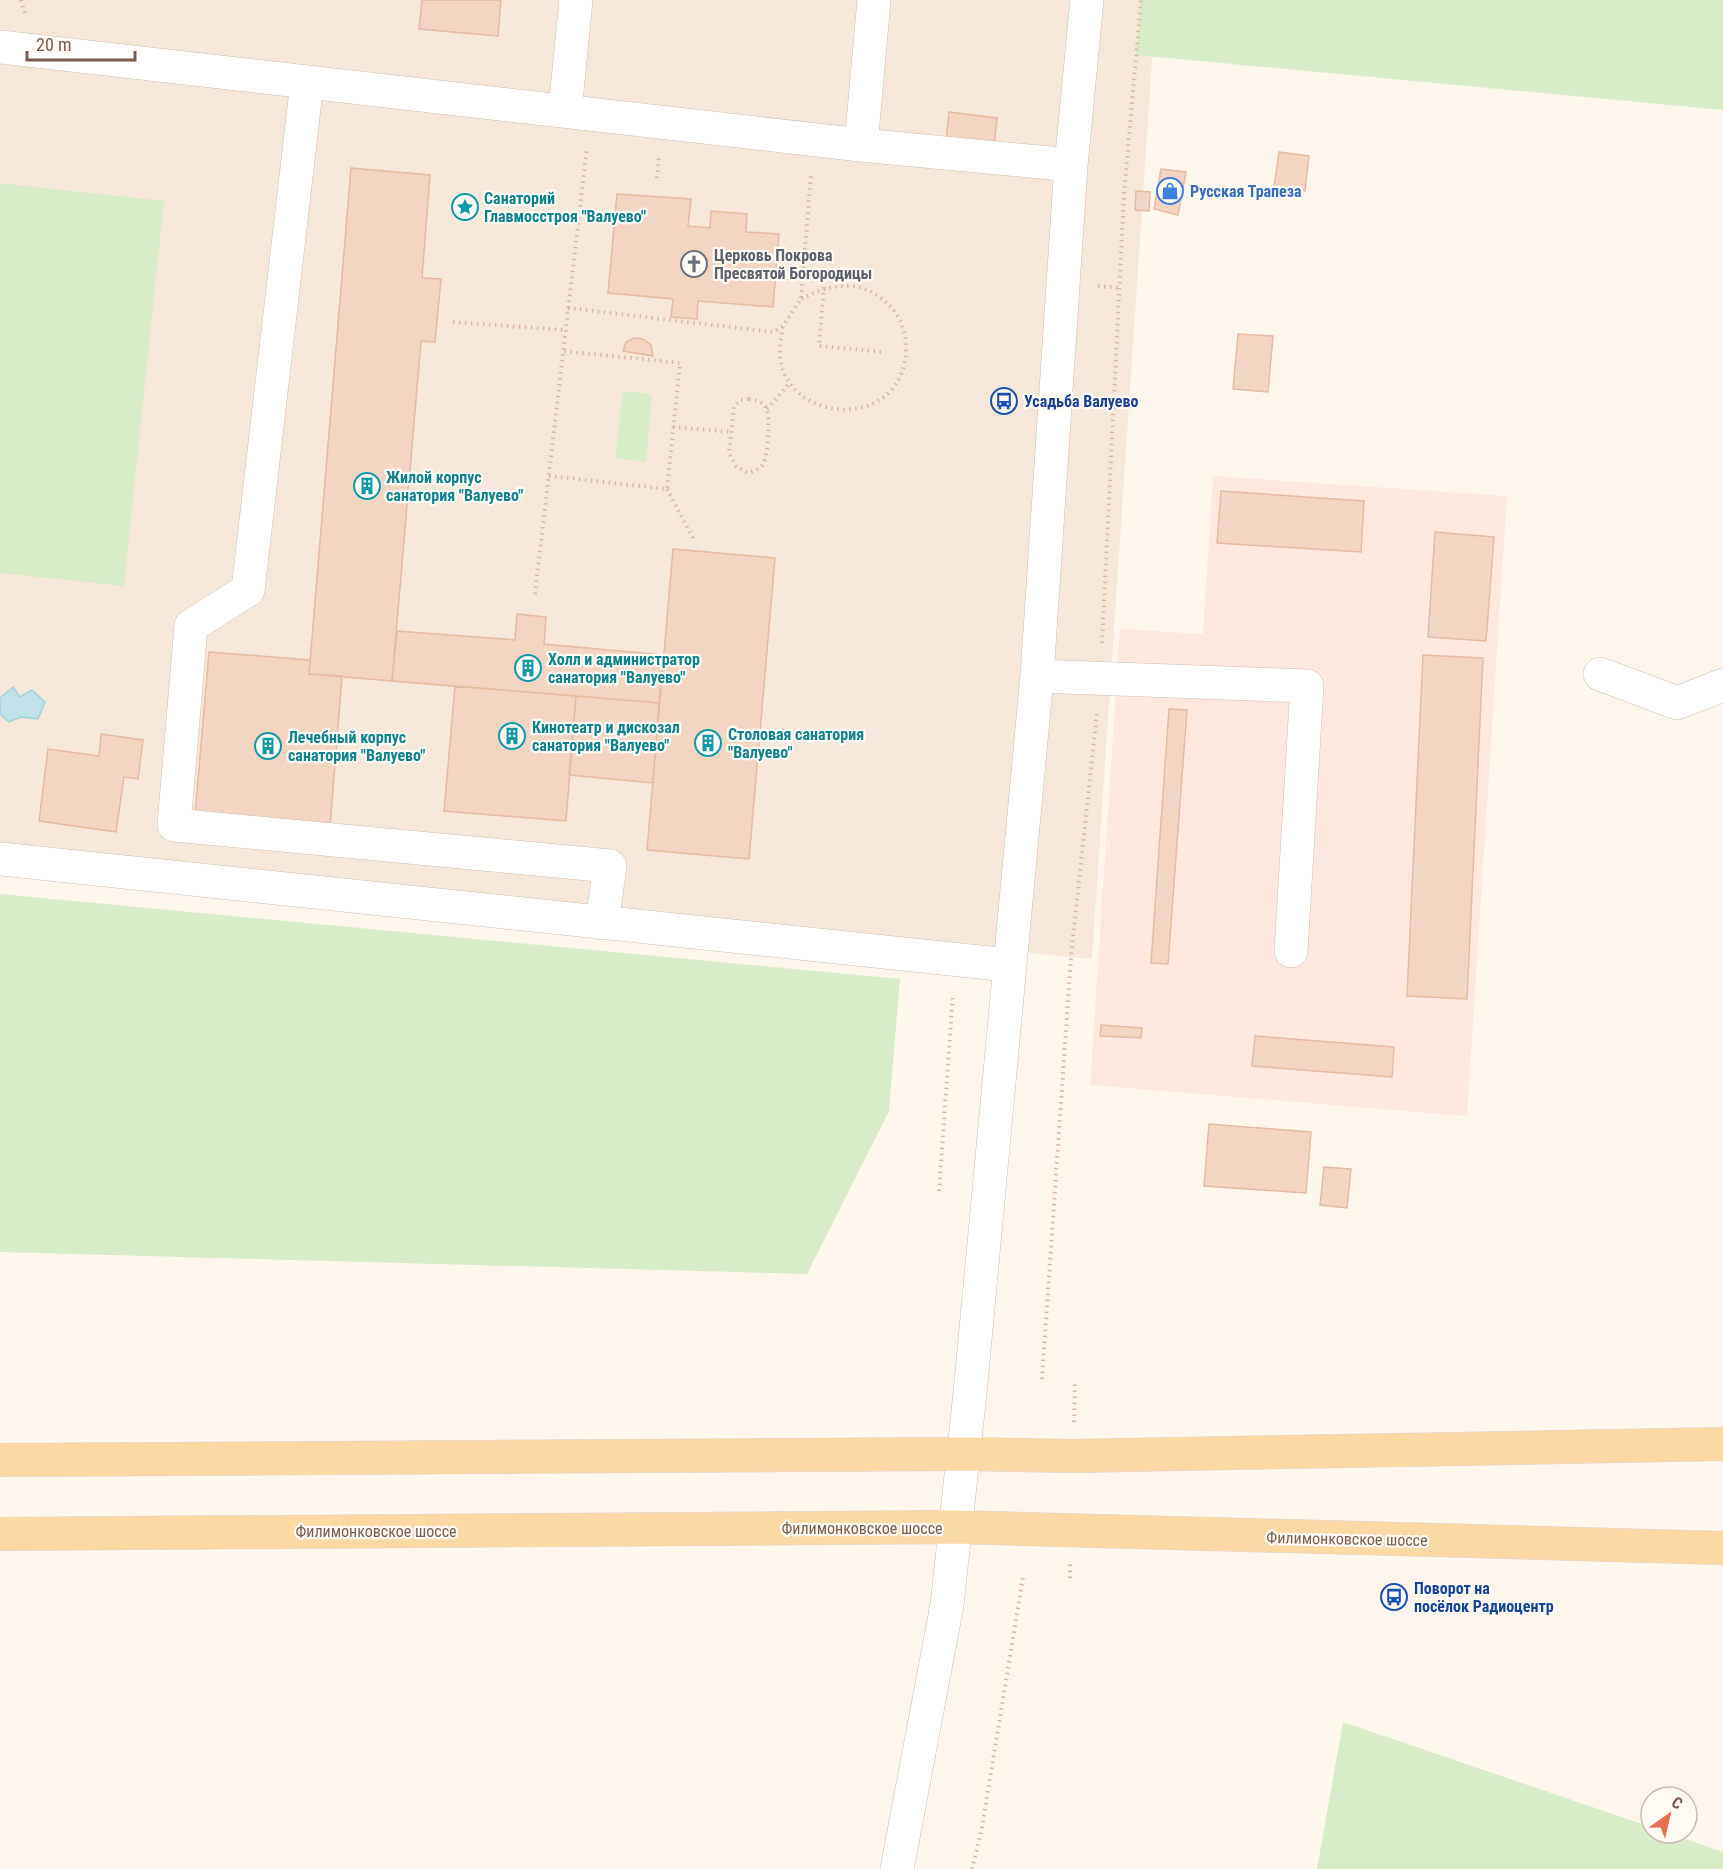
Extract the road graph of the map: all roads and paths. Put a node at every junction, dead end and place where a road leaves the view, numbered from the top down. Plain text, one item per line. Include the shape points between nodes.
1 (576, 0) edge
2 (874, 0) edge
3 (1087, 0) edge
4 (0, 47) edge
5 (308, 82) junction
6 (582, 115) junction
7 (813, 139) junction
8 (861, 145) junction
9 (1071, 165) junction
10 (824, 286) junction
11 (801, 299) junction
12 (568, 308) junction
13 (453, 322) dead end
14 (783, 326) junction
15 (565, 330) junction
16 (563, 351) junction
17 (883, 352) dead end
18 (790, 383) junction
19 (767, 409) junction
20 (673, 427) junction
21 (731, 432) junction
22 (549, 476) junction
23 (667, 489) junction
24 (695, 542) dead end
25 (535, 594) dead end
26 (1600, 674) dead end
27 (1036, 676) junction
28 (1723, 685) edge
29 (0, 859) edge
30 (602, 924) junction
31 (1292, 951) dead end
32 (955, 961) junction
33 (1008, 965) junction
34 (939, 1191) dead end
35 (1723, 1444) edge
36 (963, 1454) junction
37 (0, 1460) edge
38 (955, 1527) junction
39 (0, 1533) edge
40 (1723, 1548) edge
41 (1023, 1577) dead end
42 (897, 1869) edge
43 (972, 1869) edge

1 - 6 street
2 - 8 street
3 - 9 street
4 - 5 street
5 - 6 street
5 - 30 street via 248,590 191,626 174,825 610,866
6 - 7 street
6 - 12 path
7 - 8 street
7 - 11 path
8 - 9 street
9 - 27 street
10 - 11 path
10 - 17 path via 819,346
10 - 18 path via 866,287 892,306 905,331 906,362 885,397 854,411 812,404
11 - 14 path
12 - 14 path via 773,332
12 - 15 path
13 - 15 path
14 - 18 path via 780,355
15 - 16 path
16 - 20 path via 680,363
16 - 22 path
18 - 19 path
19 - 21 path via 761,402 740,400 734,407
19 - 21 path via 764,463 757,470 747,473 736,466 729,453
20 - 21 path
20 - 23 path
22 - 23 path
22 - 25 path
23 - 24 path
26 - 28 street via 1677,703
27 - 31 street via 1307,686
27 - 33 street
29 - 30 street
30 - 32 street
32 - 33 street
32 - 34 path
33 - 36 street
35 - 36 main road via 1073,1456
36 - 37 main road
36 - 38 street
38 - 39 main road, Филимонковское шоссе
38 - 40 main road, Филимонковское шоссе
38 - 42 street via 947,1605
41 - 43 path

